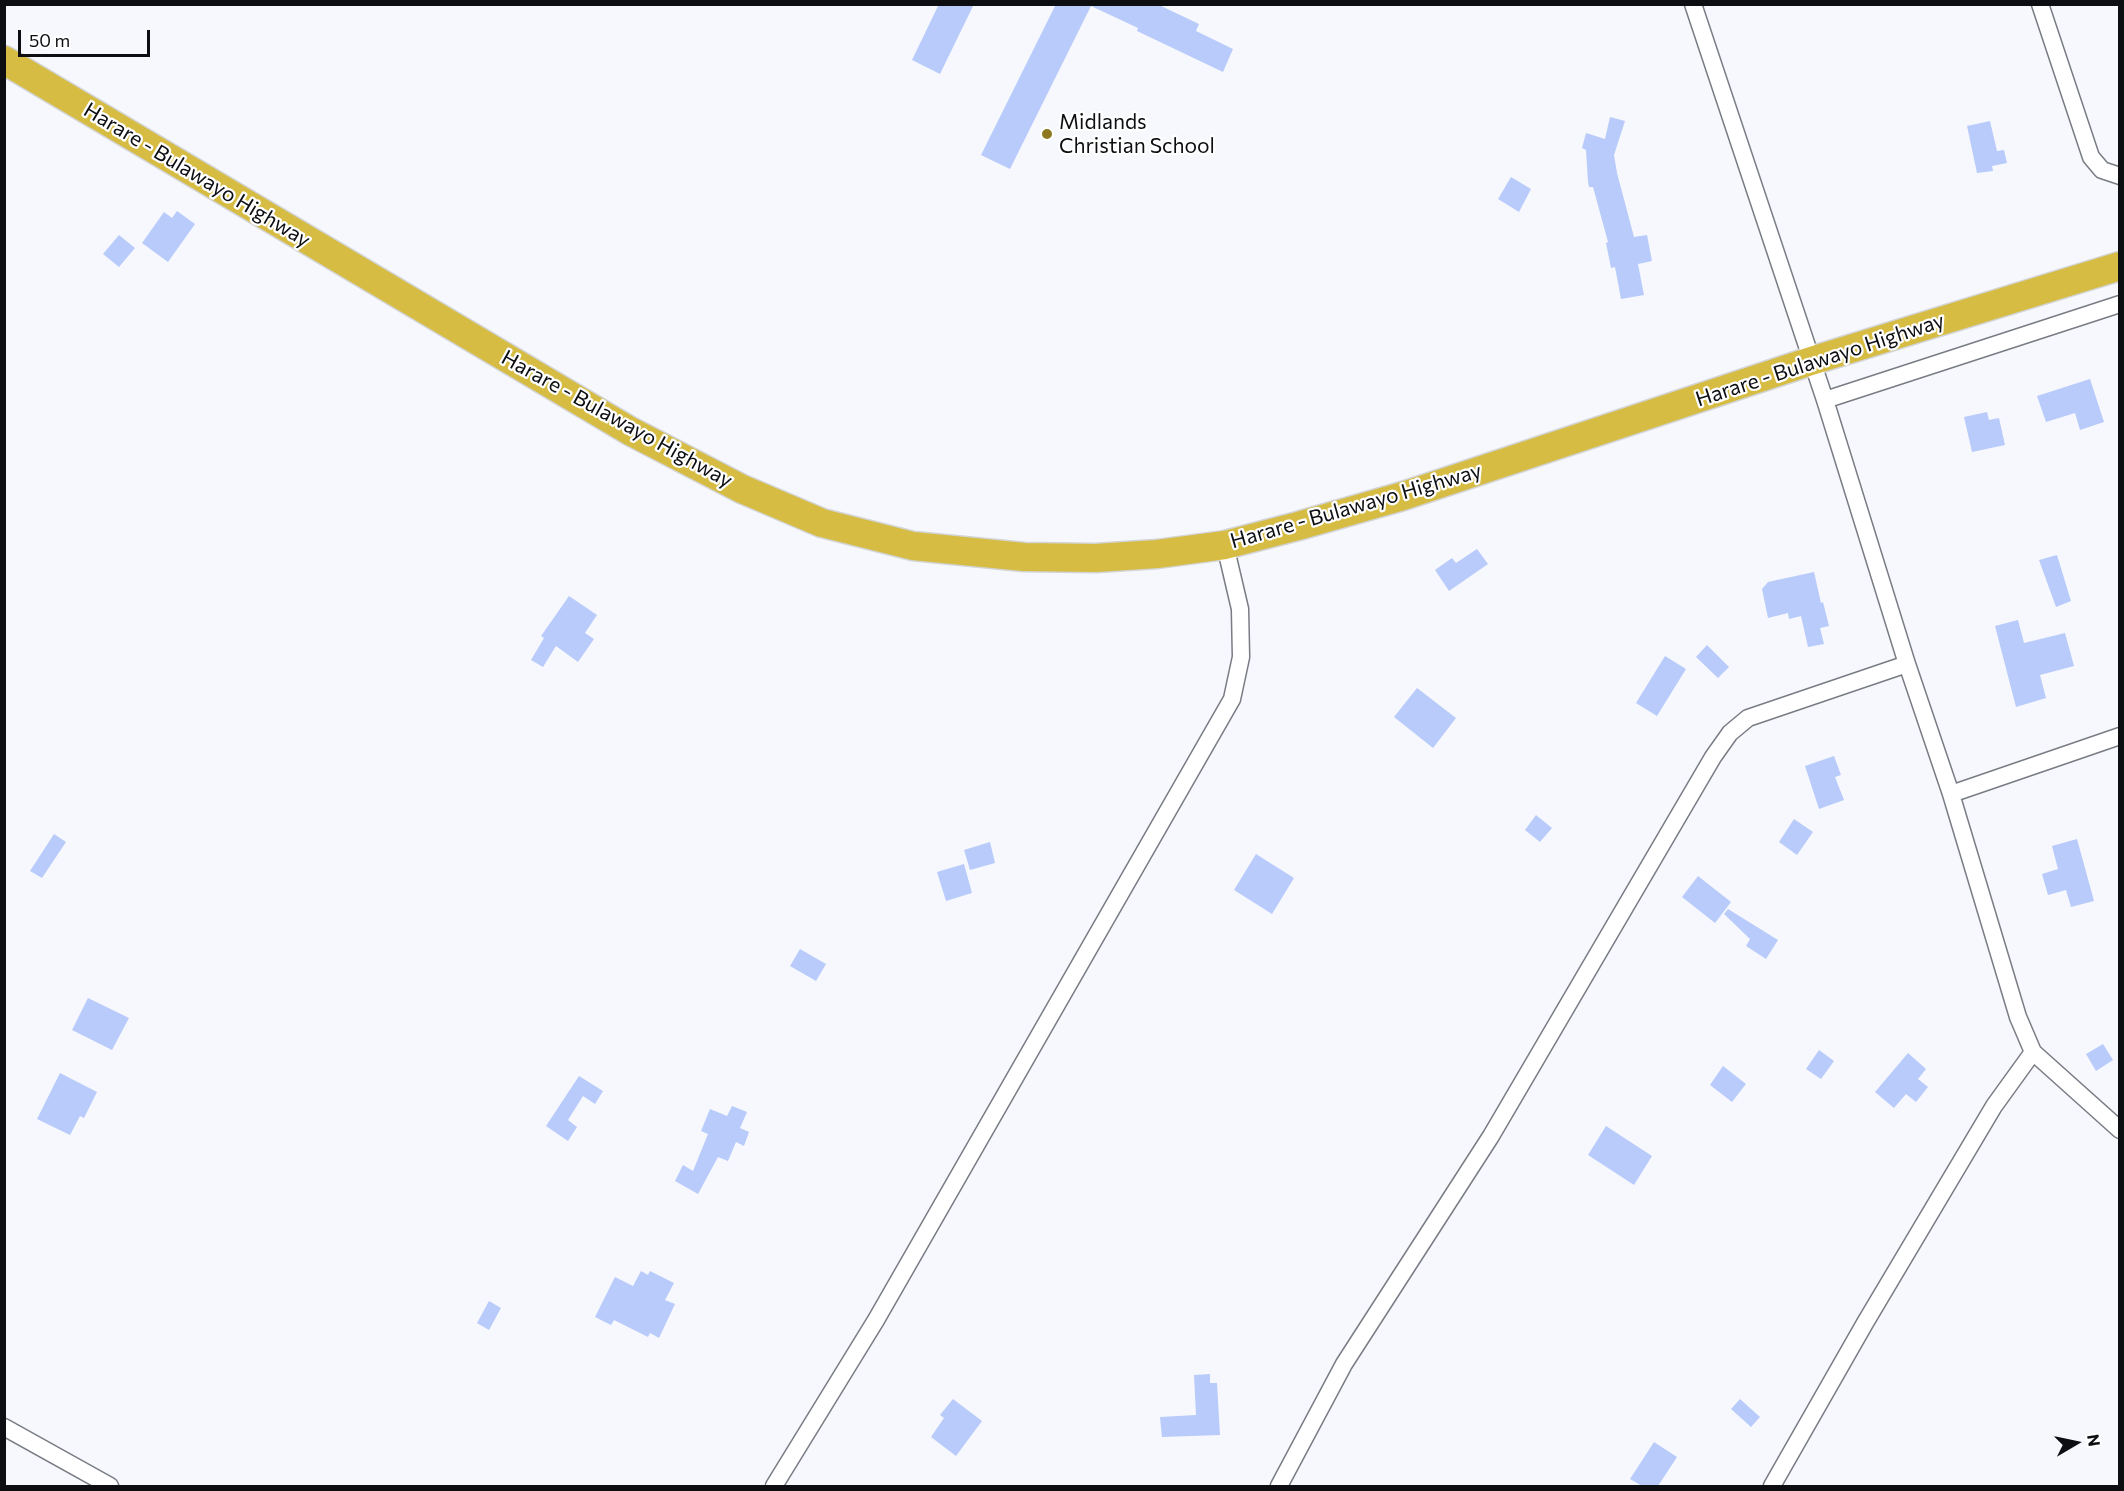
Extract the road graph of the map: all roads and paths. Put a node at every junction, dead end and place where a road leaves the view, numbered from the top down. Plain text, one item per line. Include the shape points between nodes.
1 (1693, 4) edge
2 (2040, 4) edge
3 (5, 62) edge
4 (2120, 176) edge
5 (2120, 266) edge
6 (2120, 304) edge
7 (1811, 361) junction
8 (1825, 400) junction
9 (1225, 545) junction
10 (1907, 664) junction
11 (2120, 736) edge
12 (1951, 794) junction
13 (2033, 1052) junction
14 (2120, 1130) edge
15 (4, 1427) edge
16 (110, 1486) edge
17 (774, 1486) edge
18 (1279, 1486) edge
19 (1772, 1486) edge

1 - 7 street
2 - 4 street via 2091,157 2102,170
3 - 9 highway, Harare - Bulawayo Highway via 630,431 741,489 822,524 913,546 1024,557 1096,558
5 - 7 highway, Harare - Bulawayo Highway
6 - 8 street
7 - 8 street
7 - 9 highway, Harare - Bulawayo Highway via 1403,496
8 - 10 street
9 - 17 street via 1240,609 1241,657 1232,699 876,1320
10 - 12 street
10 - 18 street via 1748,717 1730,733 1491,1136 1344,1364
11 - 12 street
12 - 13 street via 2018,1017
13 - 14 street
13 - 19 street via 1994,1106
15 - 16 street

